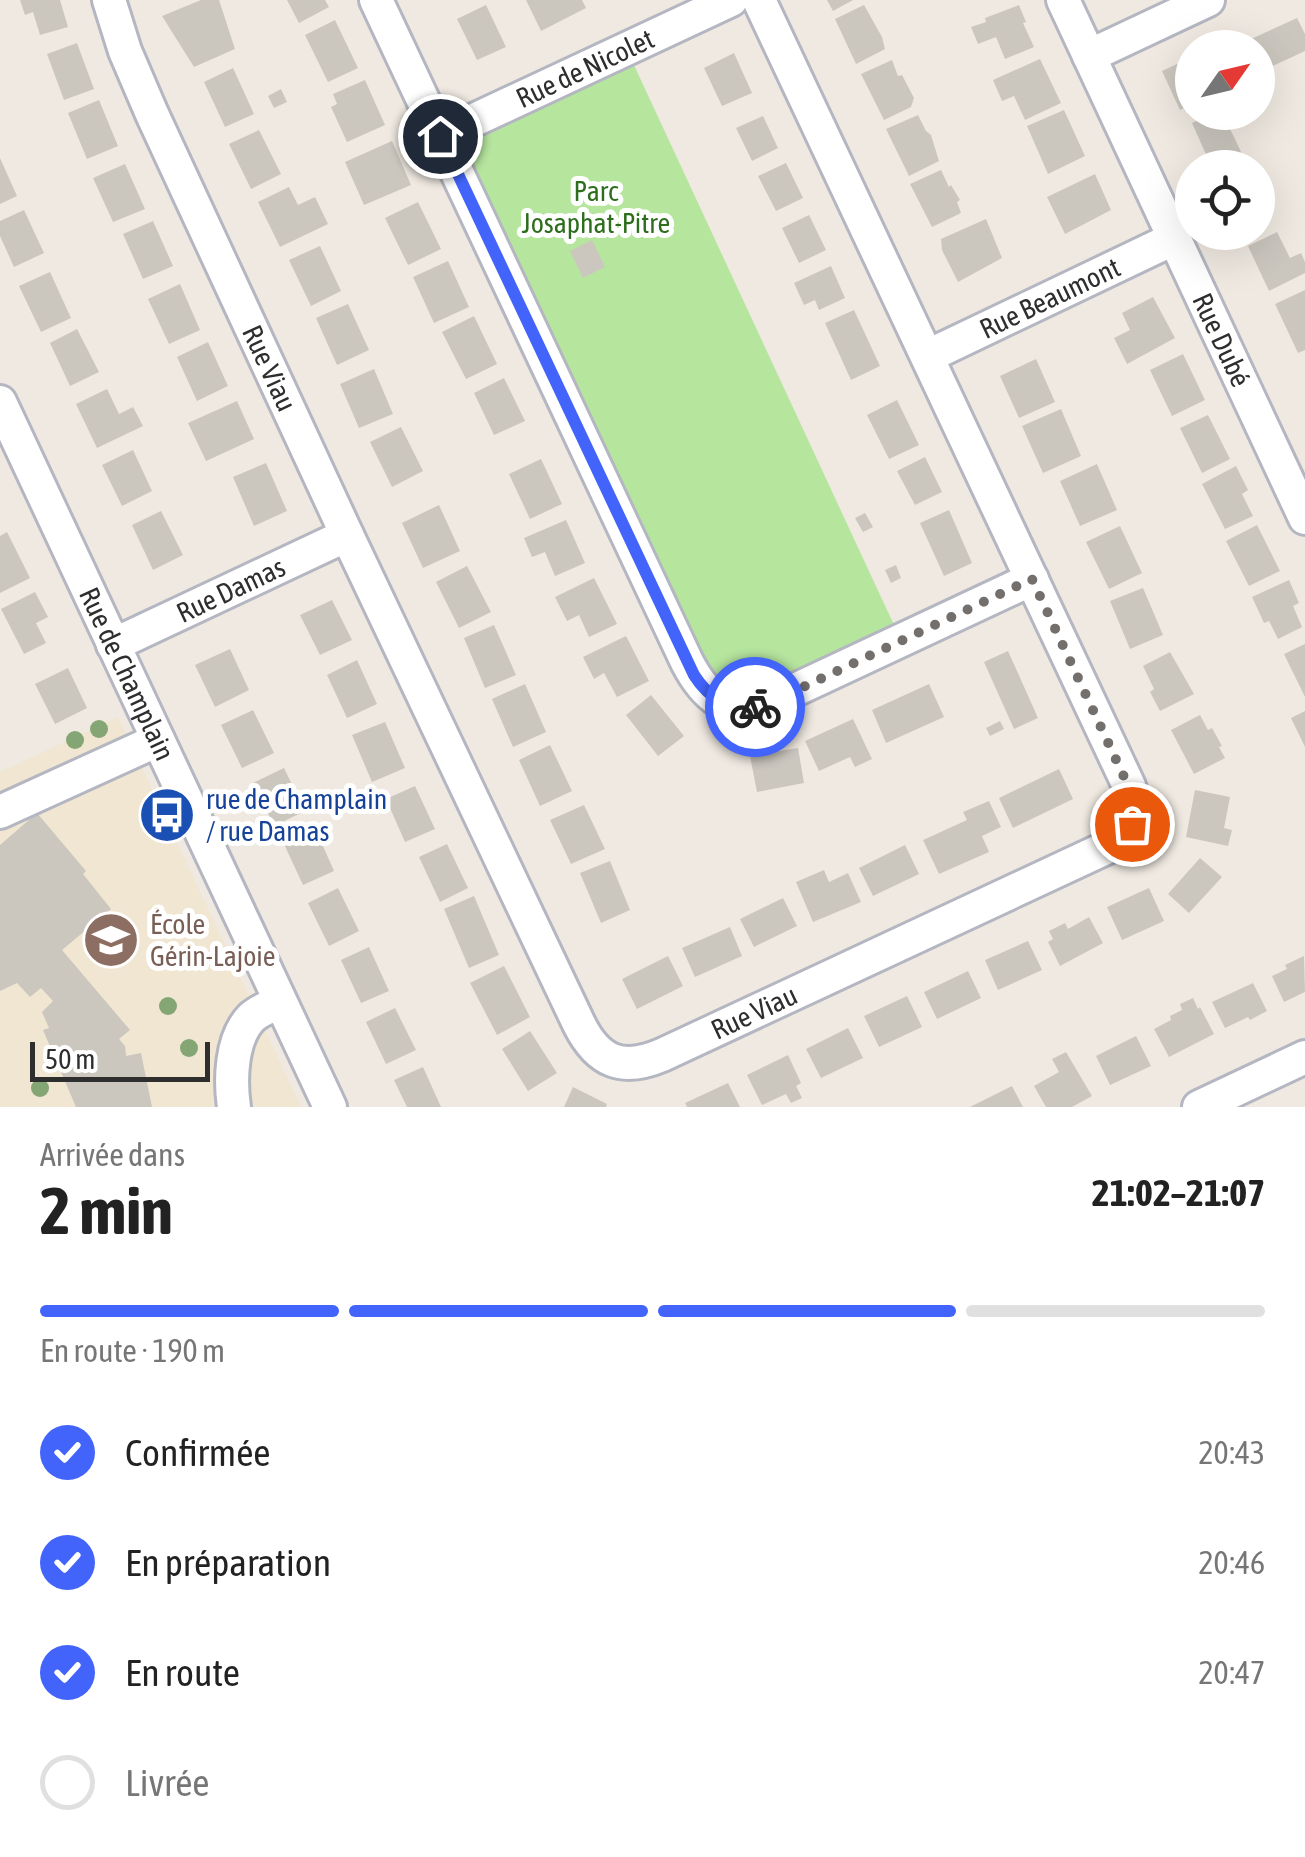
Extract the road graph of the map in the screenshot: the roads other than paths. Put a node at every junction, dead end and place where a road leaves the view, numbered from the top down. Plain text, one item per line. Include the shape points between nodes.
1 (108, 0) edge
2 (376, 0) edge
3 (732, 0) edge
4 (759, 0) edge
5 (1063, 0) edge
6 (1208, 0) edge
7 (1089, 56) junction
8 (440, 136) junction
9 (1174, 239) junction
10 (928, 356) junction
11 (0, 402) edge
12 (1305, 518) edge
13 (347, 534) junction
14 (1032, 579) junction
15 (114, 645) junction
16 (158, 740) junction
17 (0, 812) edge
18 (280, 1002) junction
19 (1305, 1057) edge
20 (234, 1107) edge
21 (330, 1107) edge
22 (1199, 1107) edge

1 - 13 street, Rue Viau via 137,82
2 - 8 street
3 - 8 street, Rue de Nicolet
4 - 10 street, Rue Viau
5 - 7 street, Rue Dubé
6 - 7 street
7 - 9 street, Rue Dubé
8 - 14 street via 687,662 714,698 743,708 766,704
9 - 10 street, Rue Beaumont
9 - 12 street, Rue Dubé
10 - 14 street, Rue Viau
11 - 15 street, Rue de Champlain
13 - 14 street, Rue Viau via 585,1035 600,1054 624,1064 662,1055 1123,836 1133,819 1132,794
13 - 15 street, Rue Damas
15 - 16 street, Rue de Champlain
16 - 17 street
16 - 18 street, Rue de Champlain
18 - 20 street via 245,1026 235,1056
18 - 21 street, Rue de Champlain
19 - 22 street

